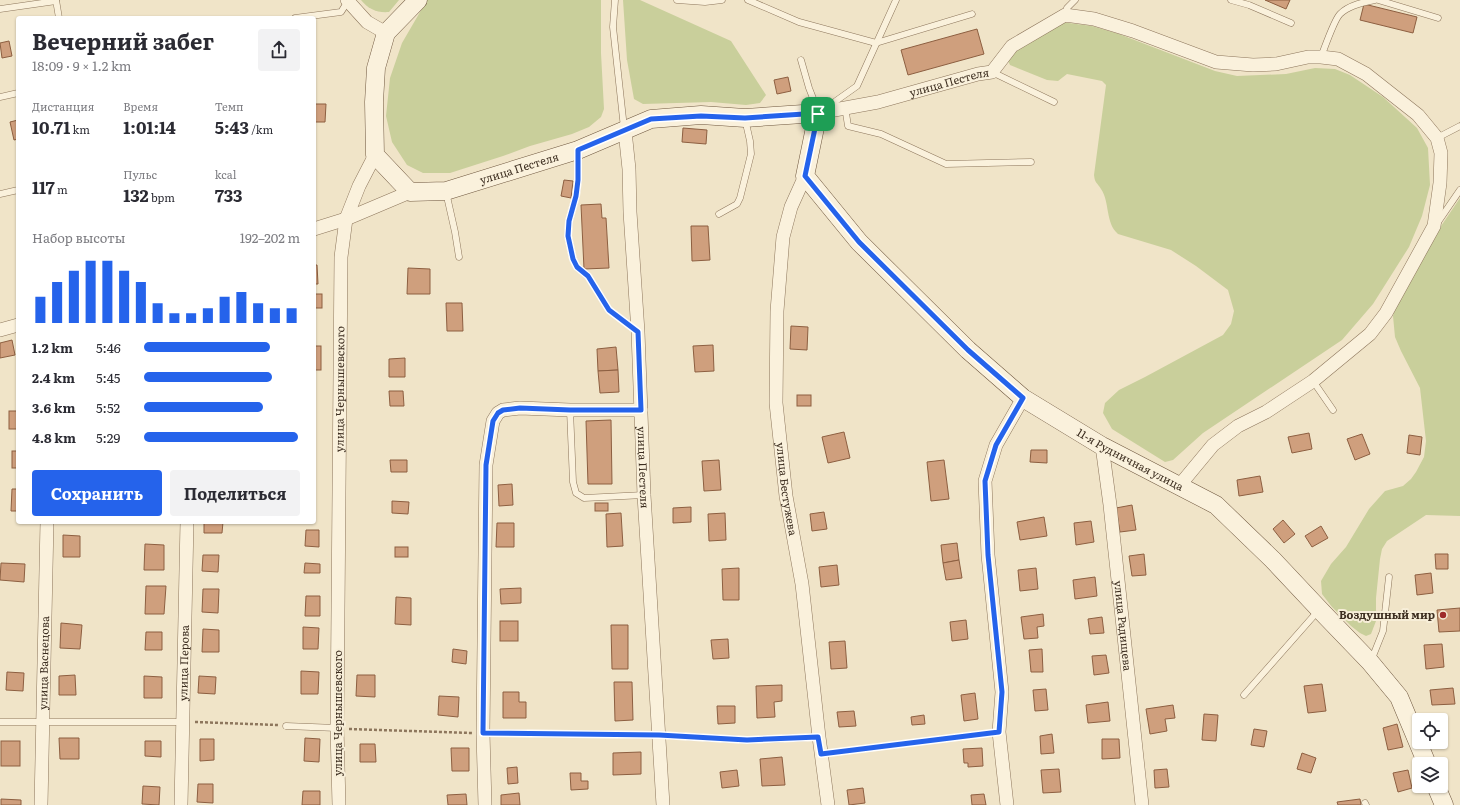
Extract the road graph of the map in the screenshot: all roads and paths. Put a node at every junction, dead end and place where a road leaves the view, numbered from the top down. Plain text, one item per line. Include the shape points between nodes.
1 (418, 0) edge
2 (615, 0) edge
3 (677, 0) edge
4 (722, 0) edge
5 (748, 0) edge
6 (896, 0) edge
7 (1065, 0) edge
8 (1075, 0) edge
9 (1231, 0) edge
10 (1377, 0) edge
11 (56, 1) edge
12 (347, 1) edge
13 (0, 9) edge
14 (1066, 12) junction
15 (972, 14) dead end
16 (60, 16) edge
17 (311, 16) edge
18 (1438, 18) dead end
19 (1292, 23) dead end
20 (386, 33) junction
21 (876, 43) junction
22 (1321, 57) junction
23 (801, 60) dead end
24 (992, 72) junction
25 (16, 93) edge
26 (0, 96) edge
27 (1054, 102) dead end
28 (843, 108) junction
29 (818, 114) junction
30 (745, 118) junction
31 (1460, 126) edge
32 (625, 131) junction
33 (1437, 138) junction
34 (578, 150) junction
35 (376, 155) junction
36 (1031, 162) dead end
37 (805, 176) junction
38 (16, 190) edge
39 (1460, 190) edge
40 (446, 191) junction
41 (410, 192) junction
42 (0, 194) edge
43 (719, 214) dead end
44 (346, 219) junction
45 (1434, 226) junction
46 (316, 228) edge
47 (459, 257) dead end
48 (16, 326) edge
49 (0, 330) edge
50 (638, 332) junction
51 (1313, 380) junction
52 (1023, 398) junction
53 (570, 410) junction
54 (641, 410) junction
55 (1333, 410) dead end
56 (1102, 446) junction
57 (1179, 486) junction
58 (644, 495) junction
59 (47, 524) edge
60 (187, 524) edge
61 (1389, 577) dead end
62 (1320, 610) junction
63 (1370, 662) junction
64 (1244, 696) dead end
65 (0, 722) edge
66 (43, 722) junction
67 (182, 722) junction
68 (286, 726) joint
69 (337, 728) junction
70 (999, 732) junction
71 (483, 733) junction
72 (659, 735) junction
73 (818, 737) junction
74 (821, 754) junction
75 (1424, 757) edge
76 (1439, 793) edge
77 (41, 805) edge
78 (181, 805) edge
79 (339, 805) edge
80 (485, 805) edge
81 (663, 805) edge
82 (828, 805) edge
83 (1007, 805) edge
84 (1142, 805) edge
85 (1444, 805) edge

1 - 20 main road
2 - 32 lane via 613,27
3 - 4 lane
5 - 21 lane via 799,22
6 - 21 lane
7 - 14 lane
8 - 14 lane
9 - 19 lane
10 - 18 lane
10 - 22 lane via 1346,9 1339,15
11 - 13 lane
11 - 16 lane
12 - 17 lane via 342,12
12 - 20 street via 367,22
14 - 22 street via 1120,27 1216,62 1276,64
14 - 24 street, улица Пестеля via 1012,46
15 - 21 lane
20 - 35 main road via 376,68
21 - 29 lane via 857,86
22 - 33 street via 1338,59 1366,74 1418,116
23 - 29 lane
24 - 27 lane
24 - 28 street, улица Пестеля via 878,102
25 - 26 lane
28 - 29 street, улица Пестеля
28 - 36 lane via 848,126 881,134 946,164
29 - 30 main road, улица Пестеля
29 - 37 main road
30 - 32 main road, улица Пестеля via 701,116 651,119
30 - 43 lane via 751,154 740,198 737,204
31 - 33 lane
32 - 34 main road, улица Пестеля
32 - 50 street, улица Пестеля
33 - 45 street via 1440,183
34 - 40 main road, улица Пестеля
34 - 50 lane via 578,180 568,236 573,259 577,267 588,276 609,310
35 - 41 main road
35 - 44 street, улица Чернышевского via 359,186
37 - 52 main road, 11-я Рудничная улица via 859,242 968,350
37 - 73 street, улица Бестужева via 791,207 783,237 777,311 776,403 786,496 802,584
38 - 42 lane
39 - 45 lane
40 - 41 main road, улица Пестеля
40 - 47 lane
41 - 44 street
44 - 46 street
44 - 69 street, улица Чернышевского via 340,257
45 - 51 street via 1386,313 1370,334
48 - 49 street
50 - 54 street, улица Пестеля
51 - 55 lane
51 - 57 street via 1212,445
52 - 56 main road, 11-я Рудничная улица
52 - 70 street via 996,445 985,481 988,555 1002,692
53 - 54 street
53 - 58 lane via 573,482 576,493 584,498
53 - 71 street via 503,410 493,421 486,465
54 - 58 street, улица Пестеля
56 - 57 main road, 11-я Рудничная улица
56 - 84 street, улица Радищева
57 - 62 main road, 11-я Рудничная улица via 1216,505
58 - 72 street, улица Пестеля
59 - 66 street, улица Васнецова
60 - 67 street, улица Перова
61 - 63 lane via 1383,631
62 - 63 main road, 11-я Рудничная улица
62 - 64 lane
63 - 75 main road, 11-я Рудничная улица via 1399,697
65 - 66 lane
66 - 67 lane
66 - 77 street, улица Васнецова
67 - 68 path
67 - 78 street, улица Перова
68 - 69 lane
69 - 71 path
69 - 79 street, улица Чернышевского
70 - 74 path
70 - 83 street
71 - 72 lane
71 - 80 street
72 - 73 lane via 747,740
72 - 81 street, улица Пестеля
73 - 74 street, улица Бестужева
74 - 82 street, улица Бестужева
76 - 85 main road

